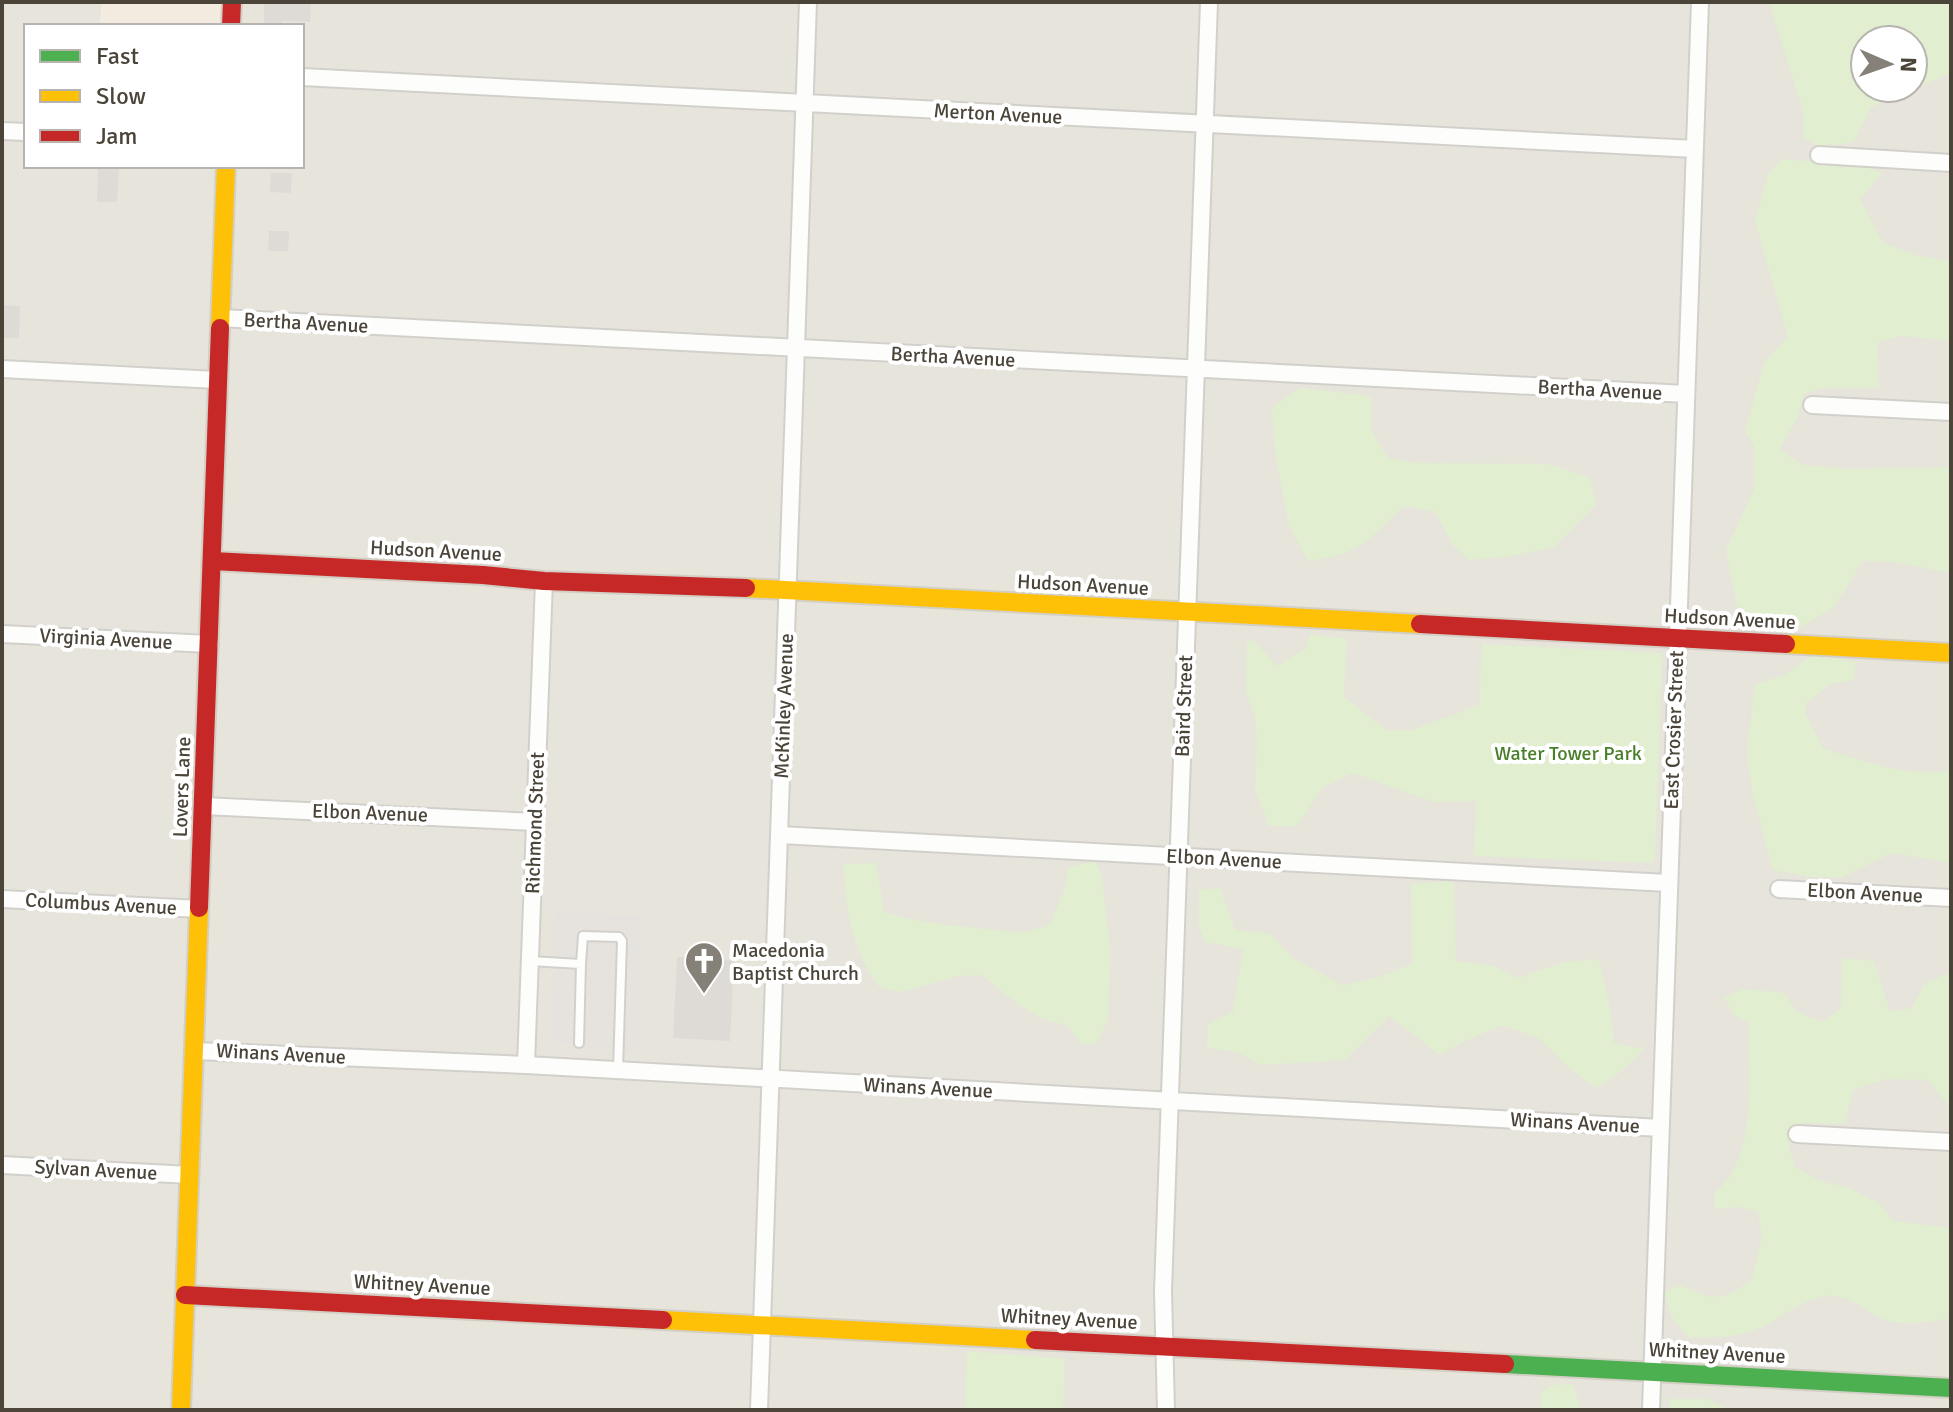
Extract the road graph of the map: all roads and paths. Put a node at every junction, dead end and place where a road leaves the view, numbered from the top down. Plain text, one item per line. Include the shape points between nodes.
1 (232, 2) edge
2 (808, 2) edge
3 (1209, 2) edge
4 (1700, 2) edge
5 (231, 24) edge
6 (304, 77) edge
7 (804, 104) junction
8 (1204, 124) junction
9 (2, 131) edge
10 (24, 132) edge
11 (1695, 149) junction
12 (1819, 155) dead end
13 (1951, 163) edge
14 (226, 168) edge
15 (220, 318) junction
16 (796, 349) junction
17 (2, 369) edge
18 (1195, 370) junction
19 (217, 380) junction
20 (1686, 394) junction
21 (1812, 405) dead end
22 (1951, 412) edge
23 (213, 561) junction
24 (544, 581) junction
25 (788, 590) junction
26 (1187, 612) junction
27 (2, 634) edge
28 (1678, 638) junction
29 (210, 644) junction
30 (1951, 653) edge
31 (204, 806) junction
32 (535, 822) junction
33 (780, 835) junction
34 (1178, 856) junction
35 (1668, 883) junction
36 (1779, 889) dead end
37 (1951, 898) edge
38 (2, 899) edge
39 (200, 909) junction
40 (530, 961) junction
41 (581, 964) junction
42 (579, 1043) dead end
43 (195, 1051) junction
44 (526, 1065) junction
45 (618, 1071) junction
46 (769, 1079) junction
47 (1170, 1102) junction
48 (1661, 1128) junction
49 (1797, 1134) dead end
50 (1951, 1142) edge
51 (2, 1165) edge
52 (190, 1175) junction
53 (185, 1295) junction
54 (762, 1326) junction
55 (1165, 1346) junction
56 (1652, 1372) junction
57 (1951, 1388) edge
58 (181, 1410) edge
59 (759, 1410) edge
60 (1166, 1410) edge
61 (1651, 1410) edge

1 - 5 street
2 - 7 street, McKinley Avenue
3 - 8 street, Baird Street
4 - 11 street, East Crosier Street
6 - 7 street, Merton Avenue
7 - 8 street, Merton Avenue
7 - 16 street, McKinley Avenue
8 - 11 street, Merton Avenue
8 - 18 street, Baird Street
9 - 10 street
11 - 20 street, East Crosier Street
12 - 13 street
14 - 15 street, Lovers Lane
15 - 16 street, Bertha Avenue
15 - 19 street, Lovers Lane
16 - 18 street, Bertha Avenue
16 - 25 street, McKinley Avenue
17 - 19 street
18 - 20 street, Bertha Avenue
18 - 26 street, Baird Street
19 - 23 street, Lovers Lane
20 - 28 street, East Crosier Street
21 - 22 street
23 - 24 street, Hudson Avenue
23 - 29 street, Lovers Lane
24 - 25 street, Hudson Avenue
24 - 32 street, Richmond Street
25 - 26 street, Hudson Avenue
25 - 33 street, McKinley Avenue
26 - 28 street, Hudson Avenue
26 - 34 street, Baird Street
27 - 29 street, Virginia Avenue
28 - 30 street, Hudson Avenue
28 - 35 street, East Crosier Street
29 - 31 street, Lovers Lane
31 - 32 street, Elbon Avenue
31 - 39 street, Lovers Lane
32 - 40 street, Richmond Street
33 - 34 street, Elbon Avenue
33 - 46 street, McKinley Avenue
34 - 35 street, Elbon Avenue
34 - 47 street, Baird Street
35 - 48 street, East Crosier Street
36 - 37 street, Elbon Avenue
38 - 39 street, Columbus Avenue
39 - 43 street, Lovers Lane
40 - 41 lane
40 - 44 street, Richmond Street
41 - 42 lane
41 - 45 lane via 583,936 622,941
43 - 44 street, Winans Avenue
43 - 52 street, Lovers Lane
44 - 45 street, Winans Avenue
45 - 46 street, Winans Avenue
46 - 47 street, Winans Avenue
46 - 54 street, McKinley Avenue
47 - 48 street, Winans Avenue
47 - 55 street, Baird Street
48 - 56 street, East Crosier Street
49 - 50 street
51 - 52 street, Sylvan Avenue
52 - 53 street, Lovers Lane
53 - 54 street, Whitney Avenue
53 - 58 street, Lovers Lane
54 - 55 street, Whitney Avenue
54 - 59 street, McKinley Avenue
55 - 56 street, Whitney Avenue
55 - 60 street, Baird Street
56 - 57 street, Whitney Avenue
56 - 61 street, East Crosier Street

